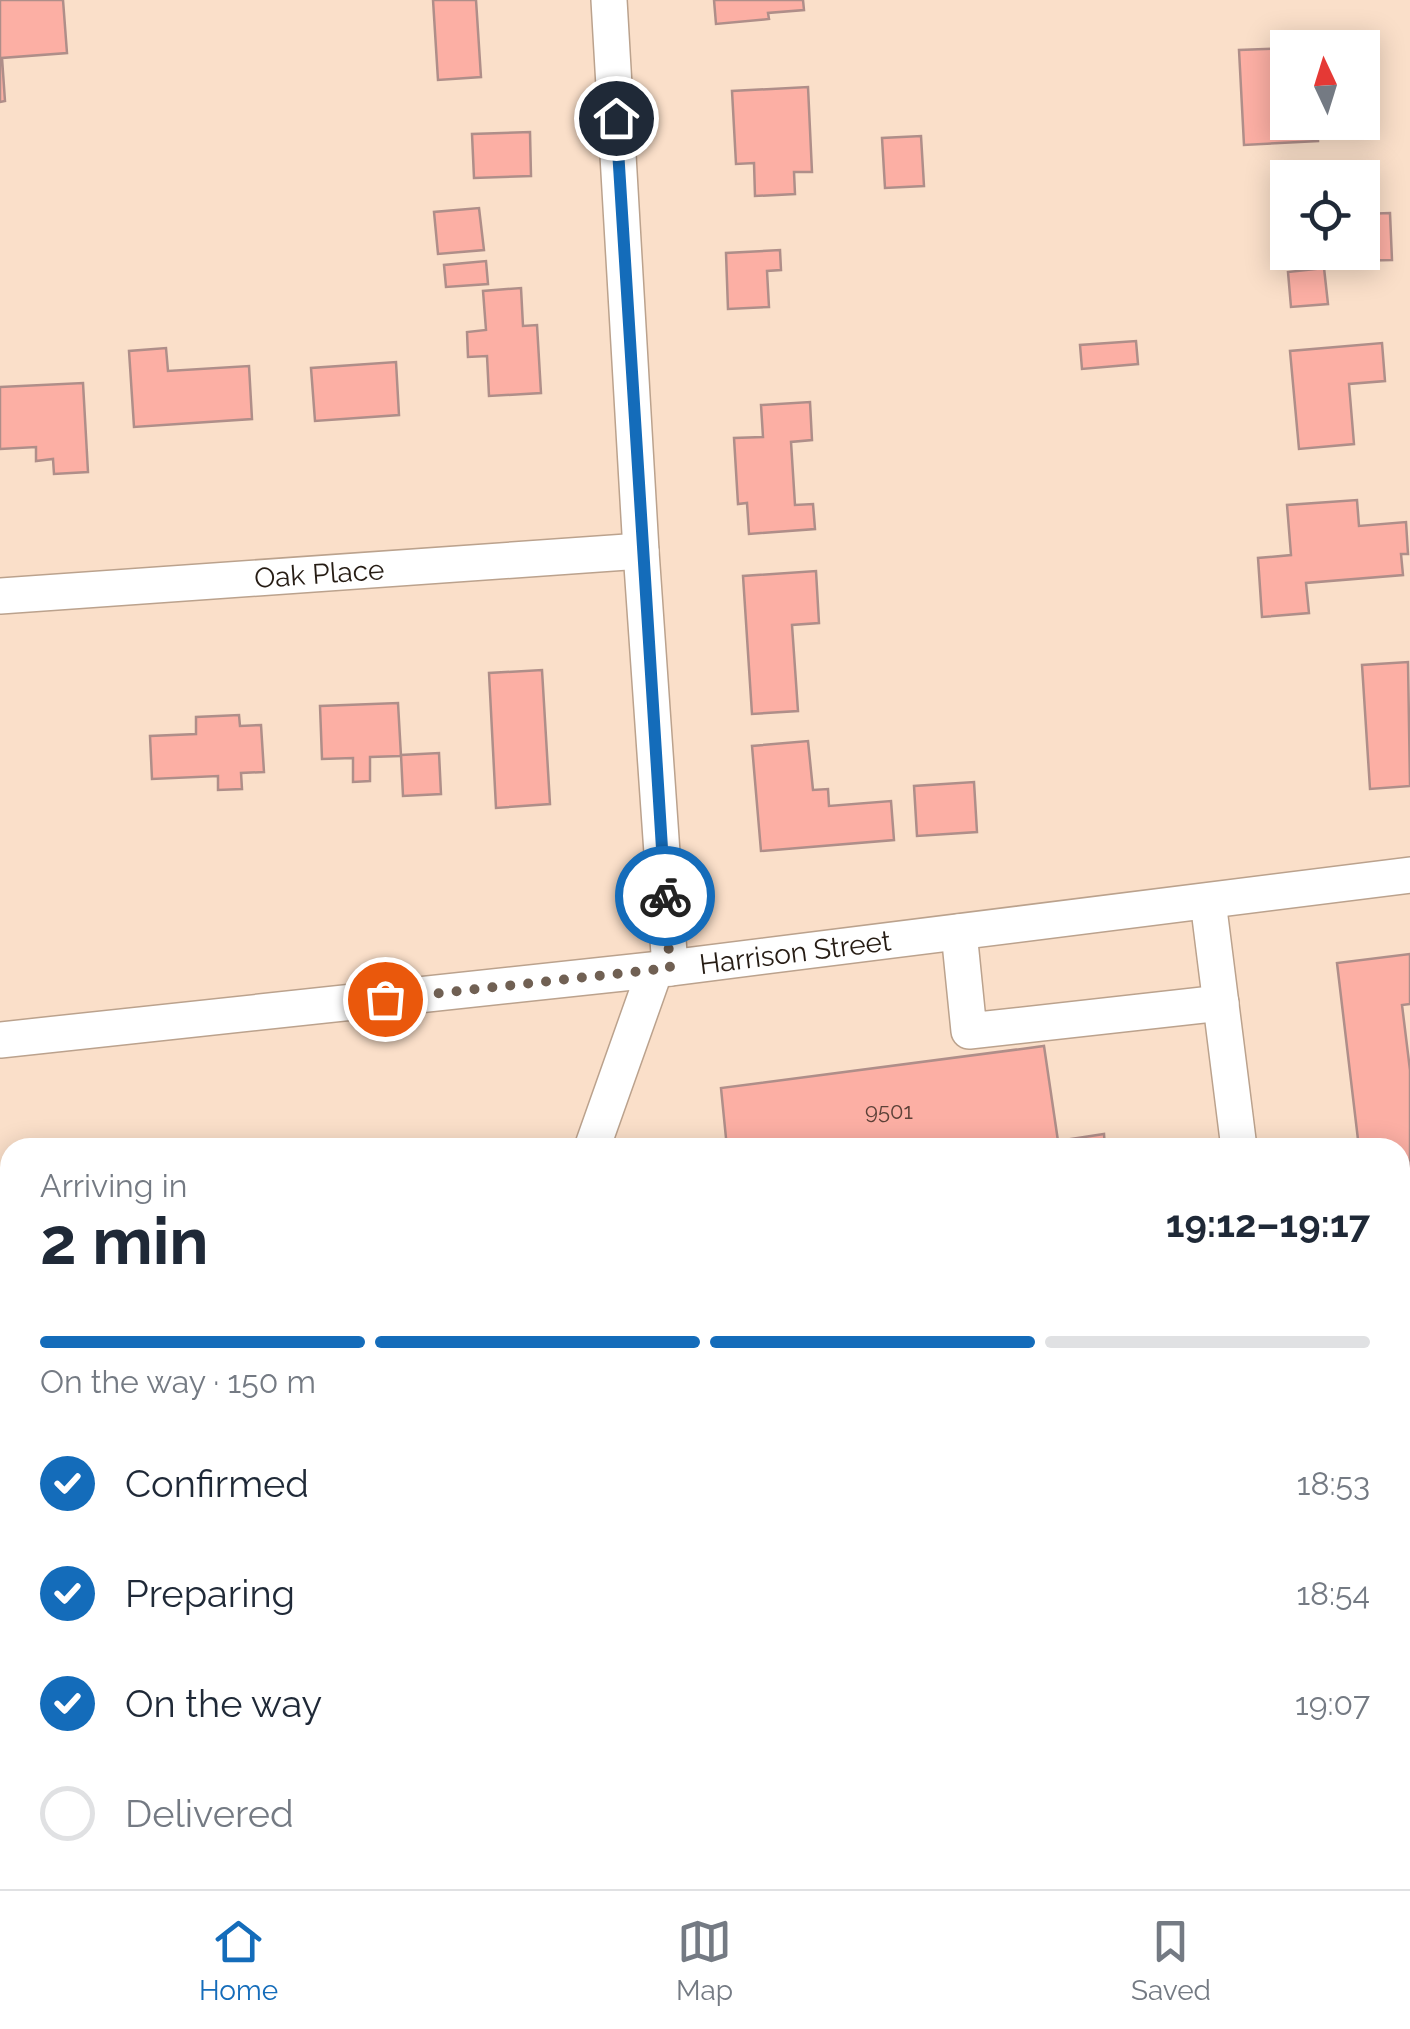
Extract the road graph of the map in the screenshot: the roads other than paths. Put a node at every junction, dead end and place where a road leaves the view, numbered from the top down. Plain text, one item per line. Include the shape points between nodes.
1 (609, 0) edge
2 (641, 552) junction
3 (0, 596) edge
4 (1410, 876) edge
5 (1208, 900) junction
6 (959, 932) junction
7 (662, 969) junction
8 (1221, 1003) junction
9 (0, 1040) edge
10 (596, 1138) edge
11 (1238, 1138) edge

1 - 2 street
2 - 3 street, Oak Place
2 - 7 street
4 - 5 street, Harrison Street
5 - 6 street, Harrison Street
5 - 8 street
6 - 7 street, Harrison Street
6 - 8 street via 969,1031
7 - 9 street, Harrison Street
7 - 10 street
8 - 11 street

